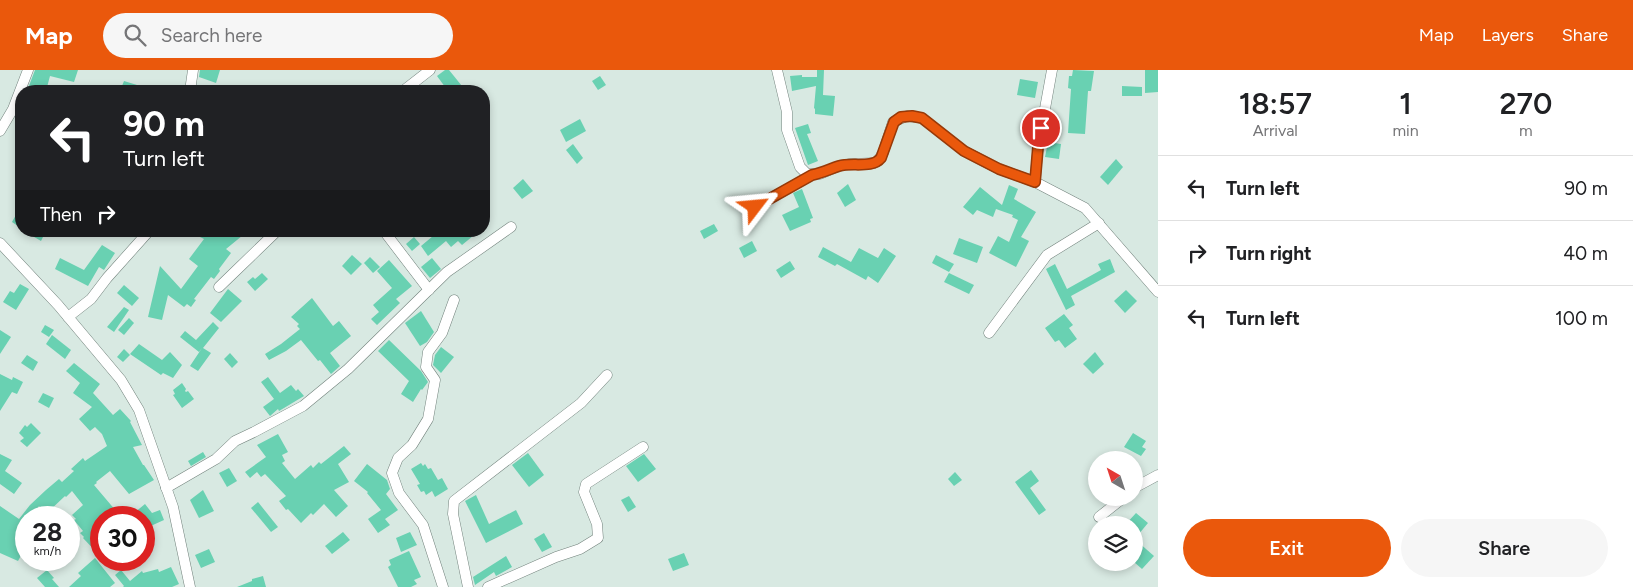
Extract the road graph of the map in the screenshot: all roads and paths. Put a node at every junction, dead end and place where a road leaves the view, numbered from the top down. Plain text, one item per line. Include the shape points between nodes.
1 (28, 70) edge
2 (193, 70) edge
3 (430, 70) edge
4 (776, 70) edge
5 (1052, 70) edge
6 (22, 85) edge
7 (191, 85) edge
8 (411, 85) edge
9 (15, 104) edge
10 (0, 131) edge
11 (812, 175) junction
12 (1035, 182) junction
13 (755, 207) dead end
14 (1099, 223) junction
15 (511, 227) dead end
16 (144, 237) edge
17 (271, 237) edge
18 (389, 237) edge
19 (0, 243) edge
20 (219, 287) dead end
21 (429, 290) junction
22 (1158, 292) edge
23 (454, 300) dead end
24 (68, 317) junction
25 (989, 333) dead end
26 (607, 375) dead end
27 (643, 447) dead end
28 (1158, 475) edge
29 (1143, 483) edge
30 (166, 488) junction
31 (1113, 506) edge
32 (1100, 516) edge
33 (190, 587) edge
34 (443, 587) edge
35 (468, 587) edge
36 (488, 587) edge

1 - 6 street
2 - 7 street
3 - 8 street
4 - 11 street via 797,158 804,172
5 - 12 street
9 - 10 street
11 - 12 street via 839,166 878,161 894,122 901,117 912,116 922,118 964,151
11 - 13 street
12 - 14 street via 1085,208
14 - 22 street
14 - 25 street via 1047,255
15 - 21 street via 448,272
16 - 24 street via 91,299
17 - 20 street
18 - 21 street
19 - 24 street
21 - 30 street via 348,369 303,406 235,440 216,459
23 - 34 street via 442,333 428,352 426,367 435,380 428,419 412,445 398,458 392,473 399,493 423,524
24 - 30 street via 121,380 139,410
26 - 35 street via 581,403 454,501 453,514
27 - 36 street via 586,484 584,492 597,524 598,538
28 - 29 street
30 - 33 street
31 - 32 street

